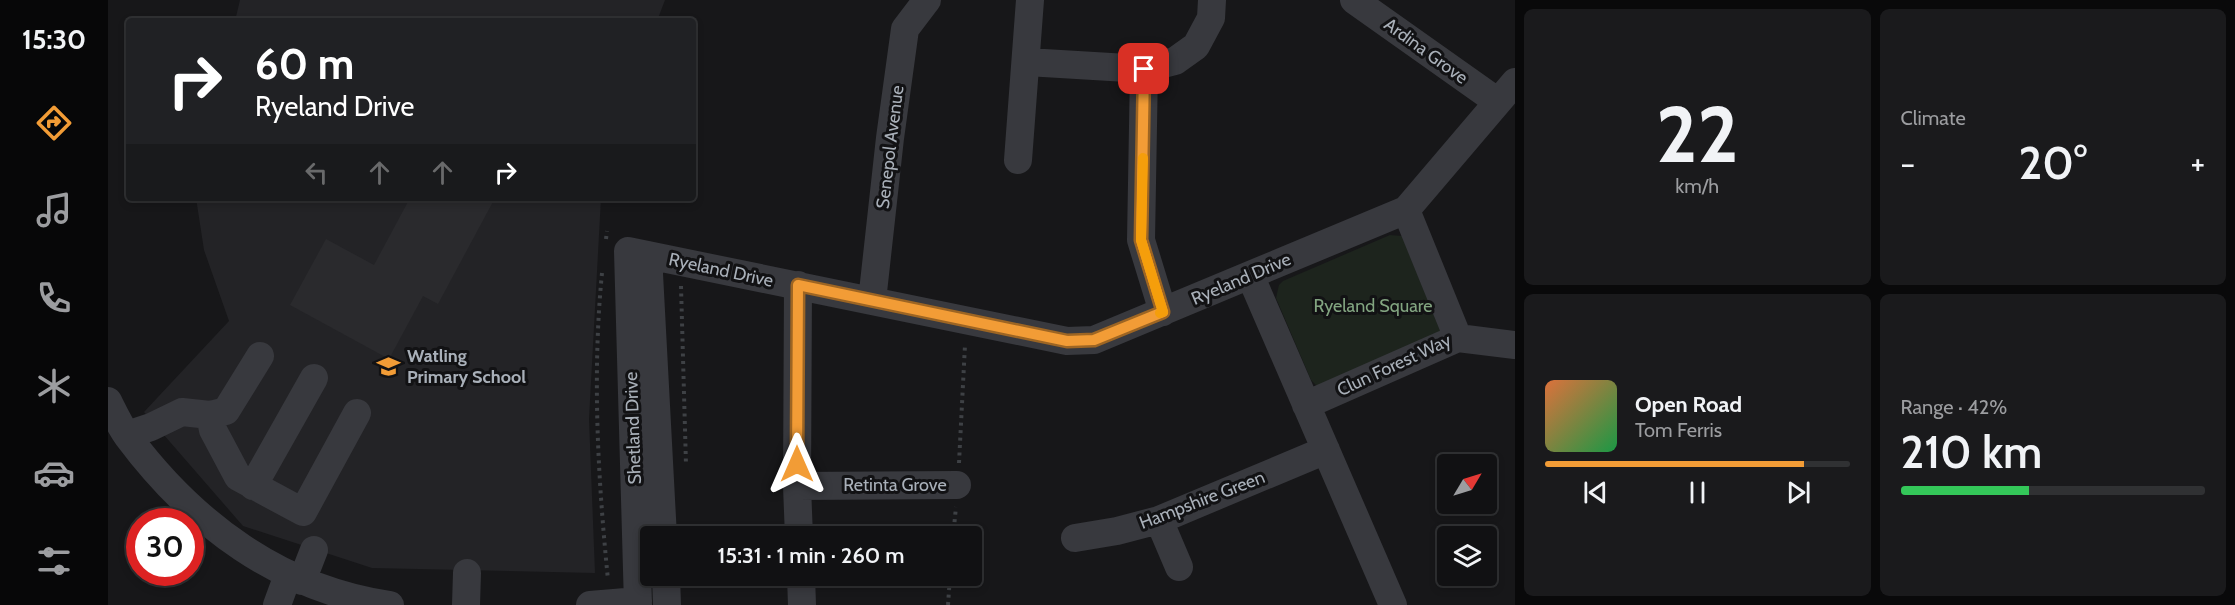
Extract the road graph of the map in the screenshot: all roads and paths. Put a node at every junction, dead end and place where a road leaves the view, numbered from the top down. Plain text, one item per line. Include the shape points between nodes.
1 (927, 0) edge
2 (1030, 0) edge
3 (1212, 0) edge
4 (1354, 0) edge
5 (1027, 62) junction
6 (1144, 69) junction
7 (1506, 92) edge
8 (1018, 160) dead end
9 (1406, 210) junction
10 (607, 231) dead end
11 (621, 252) junction
12 (680, 262) junction
13 (1250, 275) junction
14 (798, 285) junction
15 (872, 301) junction
16 (1163, 312) junction
17 (967, 320) junction
18 (1458, 338) junction
19 (1515, 345) edge
20 (260, 356) dead end
21 (314, 378) dead end
22 (108, 401) edge
23 (1306, 405) junction
24 (357, 413) dead end
25 (210, 415) junction
26 (127, 435) junction
27 (1326, 450) junction
28 (686, 470) dead end
29 (957, 485) junction
30 (253, 486) junction
31 (797, 486) junction
32 (1159, 520) junction
33 (661, 526) edge
34 (799, 526) edge
35 (954, 526) edge
36 (1075, 538) dead end
37 (314, 550) dead end
38 (1179, 567) dead end
39 (467, 573) dead end
40 (295, 578) junction
41 (666, 586) edge
42 (801, 586) edge
43 (949, 586) edge
44 (638, 603) edge
45 (600, 604) edge
46 (276, 605) edge
47 (390, 605) edge
48 (466, 605) edge
49 (667, 605) edge
50 (802, 605) edge
51 (948, 605) edge
52 (1393, 605) edge

1 - 15 street, Senepol Avenue via 905,29
2 - 5 street
3 - 6 street via 1211,18 1196,46 1175,61
4 - 7 street, Ardina Grove
5 - 6 street
5 - 8 street
6 - 16 street via 1141,240
7 - 9 street, Ryeland Drive
9 - 13 street, Ryeland Drive
9 - 18 street, Clun Forest Way
10 - 11 path
11 - 12 street, Ryeland Drive
11 - 33 street, Shetland Drive
11 - 44 street, Shetland Drive
11 - 45 path via 600,293 597,375
12 - 14 street, Ryeland Drive
12 - 28 path
13 - 16 street, Ryeland Drive
13 - 23 street
14 - 15 street, Ryeland Drive
14 - 31 street
15 - 17 street, Ryeland Drive
16 - 17 street, Ryeland Drive via 1094,340 1067,341
17 - 29 path
18 - 19 street
18 - 23 street, Clun Forest Way
20 - 25 street via 226,411
21 - 30 street
22 - 26 street
23 - 27 street
24 - 30 street via 303,512
25 - 26 street via 183,412
25 - 30 street via 213,430 238,477
26 - 40 street via 177,496 232,542
27 - 32 street, Hampshire Green
27 - 52 street
29 - 31 street, Retinta Grove
29 - 35 path
31 - 34 street
32 - 36 street, Hampshire Green
32 - 38 street
37 - 40 street
39 - 48 street
40 - 46 street
40 - 47 street via 364,601
41 - 49 street
42 - 50 street
43 - 51 path
44 - 45 street

